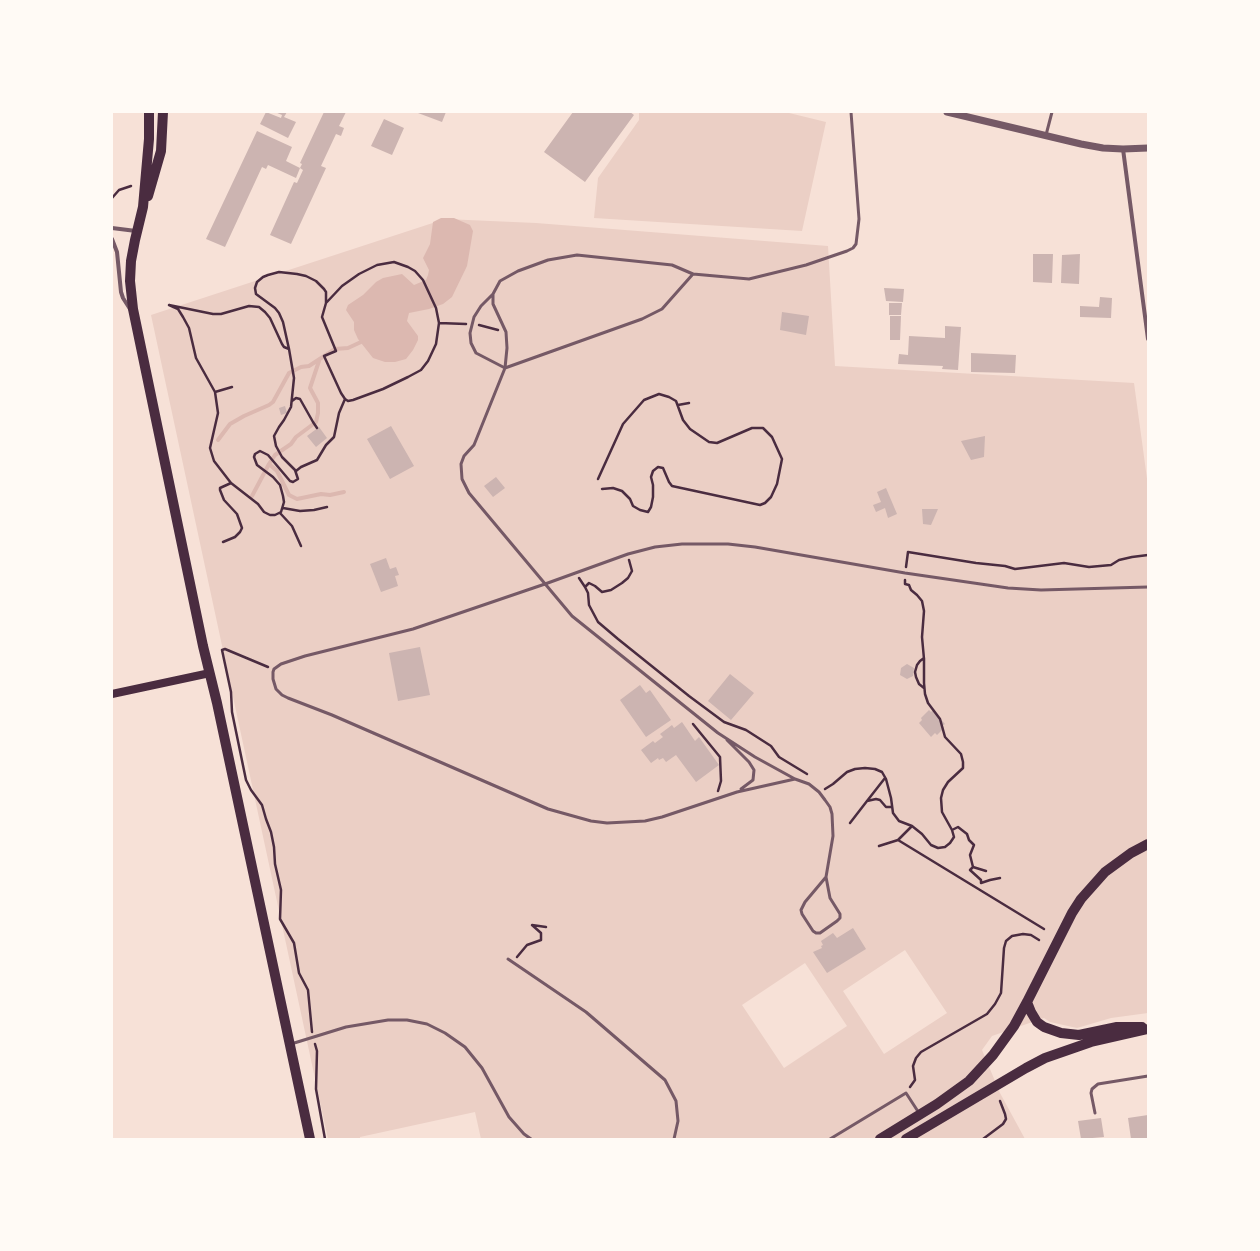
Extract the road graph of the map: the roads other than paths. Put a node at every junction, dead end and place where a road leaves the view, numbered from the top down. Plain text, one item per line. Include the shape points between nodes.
1 (149, 112) edge
2 (163, 112) edge
3 (851, 112) edge
4 (947, 112) edge
5 (1052, 112) edge
6 (1046, 136) junction
7 (1148, 148) edge
8 (1123, 149) junction
9 (143, 207) junction
10 (112, 228) edge
11 (137, 231) junction
12 (112, 239) edge
13 (693, 274) junction
14 (493, 294) junction
15 (134, 314) junction
16 (1148, 339) edge
17 (505, 368) junction
18 (545, 584) junction
19 (1148, 587) edge
20 (210, 673) junction
21 (112, 694) edge
22 (718, 733) junction
23 (795, 779) junction
24 (737, 792) junction
25 (1148, 844) edge
26 (826, 877) junction
27 (508, 960) dead end
28 (1028, 1002) junction
29 (1148, 1028) edge
30 (290, 1044) junction
31 (1148, 1076) edge
32 (1095, 1113) dead end
33 (920, 1115) junction
34 (310, 1139) edge
35 (531, 1139) edge
36 (674, 1139) edge
37 (830, 1139) edge
38 (880, 1139) edge
39 (906, 1139) edge

1 - 9 main road via 150,139
2 - 9 main road via 161,151
3 - 13 lane via 858,219 856,244 853,248 806,265 749,279
4 - 6 street
5 - 6 lane
6 - 8 street via 1103,148
7 - 8 street
8 - 16 street
9 - 11 main road
10 - 11 street
11 - 15 main road via 130,273
12 - 15 street via 117,252 121,292
13 - 14 lane via 672,265 577,255 548,260 518,271 500,281
13 - 17 lane via 662,309 642,319
14 - 17 lane via 494,304 506,332
14 - 17 lane via 474,317 470,333 471,343 476,353
15 - 20 main road
17 - 18 lane via 474,445 464,456 461,464 462,479 469,493
18 - 19 lane via 627,554 655,547 728,544 1023,589
18 - 22 lane via 572,616
18 - 24 lane via 413,629 281,664 274,669 274,682 278,692 288,698 569,816 607,823 645,821
20 - 21 main road
20 - 30 main road
22 - 23 lane
22 - 24 lane via 750,762 754,770 753,780
23 - 24 lane
23 - 26 lane via 809,784 829,804 833,836
25 - 28 main road via 1105,872 1081,899
26 - 26 lane via 830,898 840,918 820,933 816,933 812,932 802,910 805,902
27 - 36 lane via 586,1012 665,1080 676,1101 678,1121
28 - 29 main road via 1036,1022 1060,1033 1078,1035 1117,1027
28 - 33 main road via 1003,1041 973,1077
29 - 39 main road via 1091,1042 1045,1058
30 - 34 main road
30 - 35 lane via 346,1027 388,1020 427,1024 465,1047 482,1068 509,1117
31 - 32 lane via 1098,1084 1092,1089
33 - 37 lane via 906,1093
33 - 38 main road

